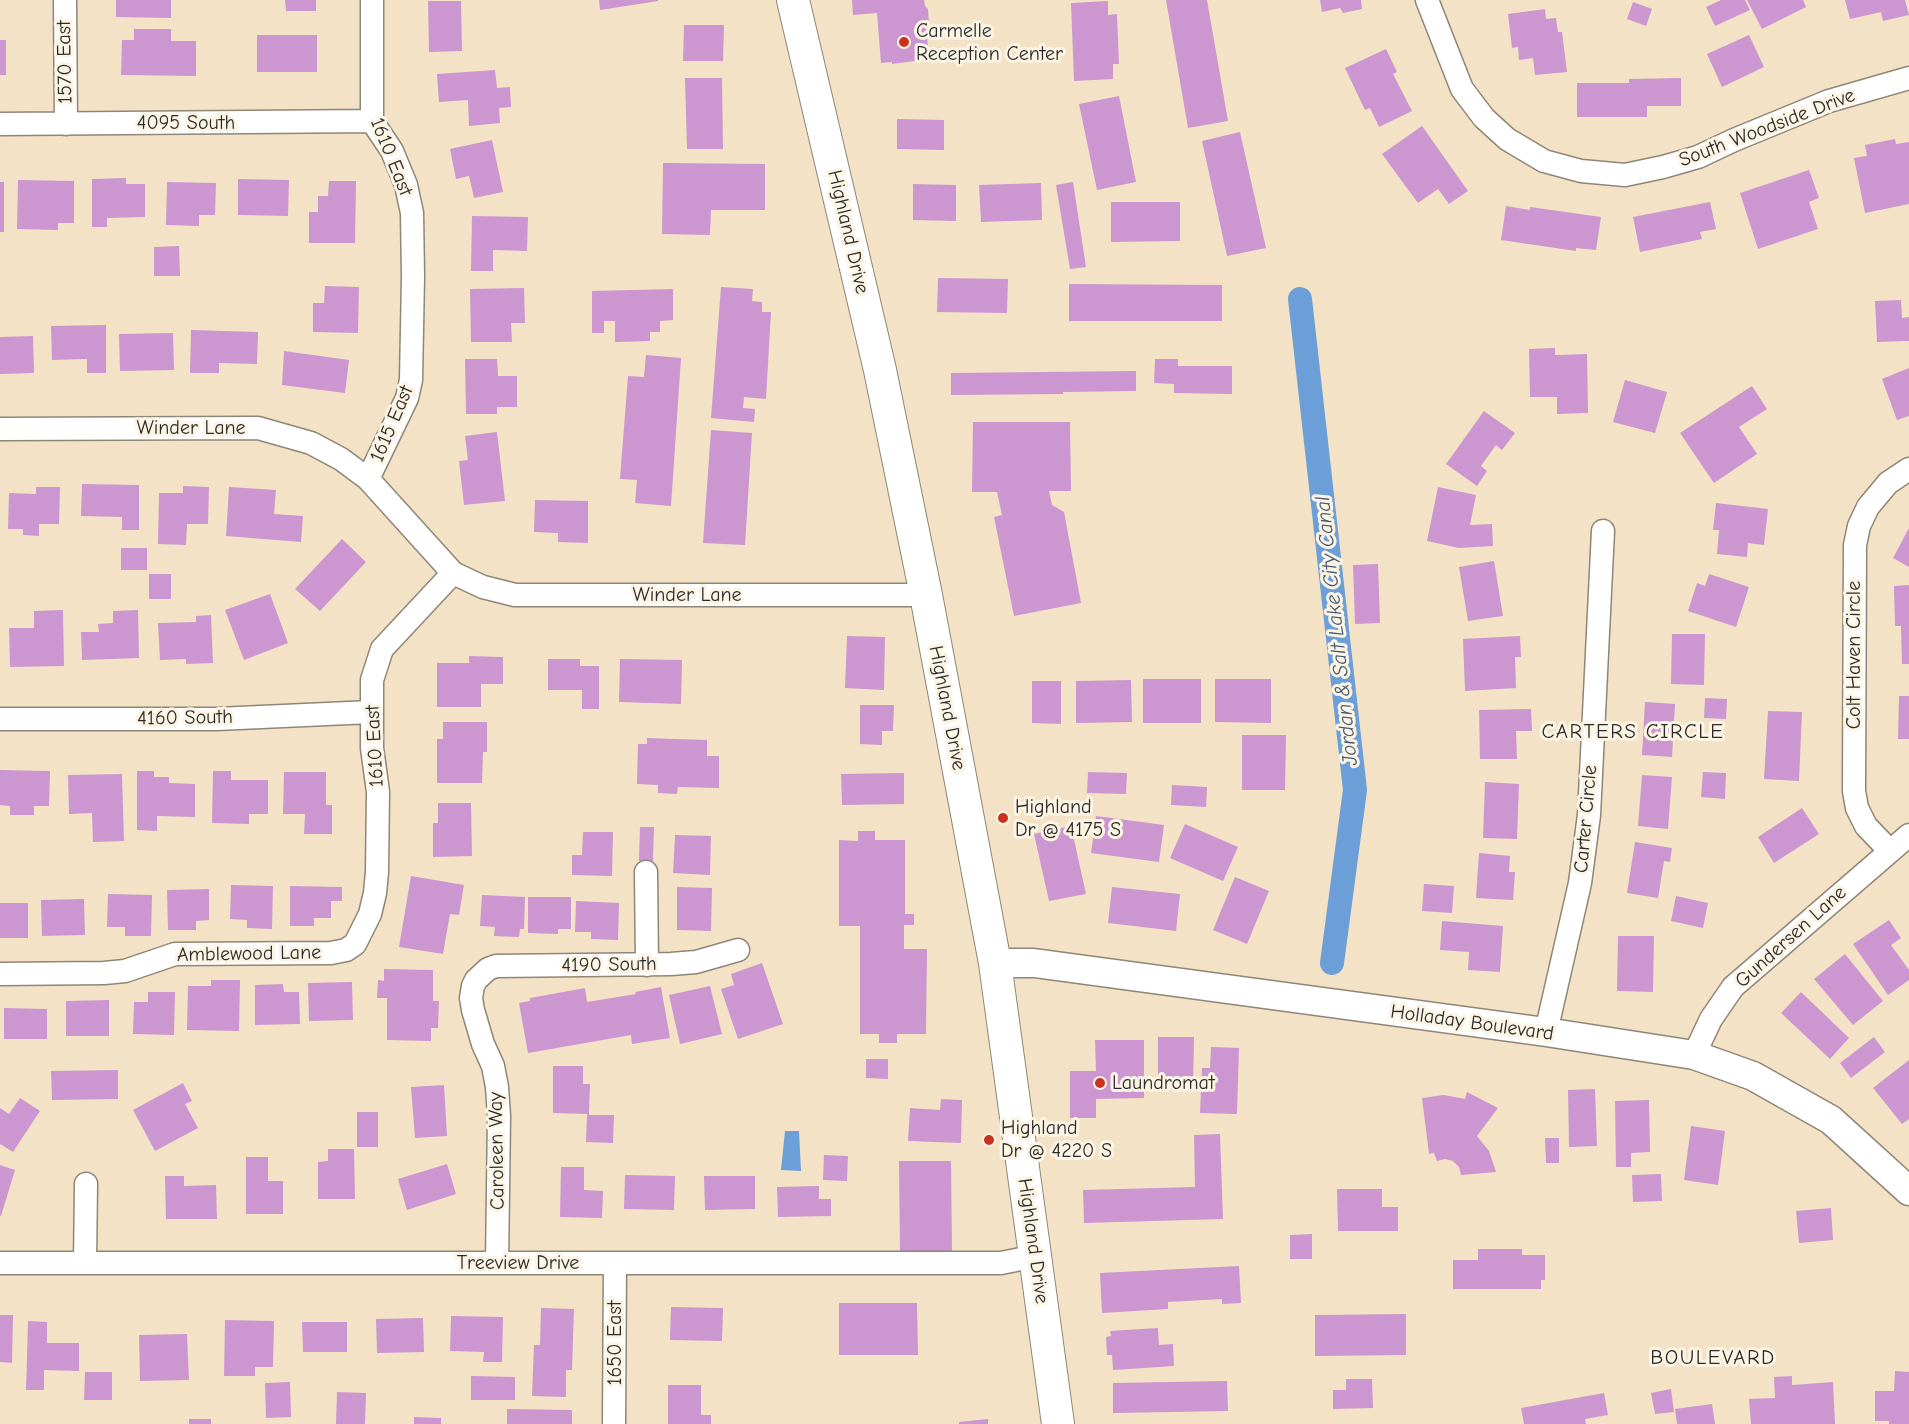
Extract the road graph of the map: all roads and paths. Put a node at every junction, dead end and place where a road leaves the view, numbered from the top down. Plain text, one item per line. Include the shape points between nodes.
1 (64, 0) edge
2 (372, 0) edge
3 (793, 0) edge
4 (1427, 0) edge
5 (1909, 78) edge
6 (372, 121) junction
7 (0, 124) edge
8 (66, 124) junction
9 (413, 277) joint
10 (0, 429) edge
11 (1909, 469) edge
12 (368, 479) junction
13 (1603, 531) dead end
14 (453, 573) junction
15 (926, 595) junction
16 (371, 712) junction
17 (0, 719) edge
18 (1909, 835) edge
19 (1889, 850) junction
20 (646, 872) dead end
21 (355, 944) joint
22 (738, 950) dead end
23 (995, 963) junction
24 (647, 965) junction
25 (0, 974) edge
26 (481, 974) joint
27 (1546, 1032) junction
28 (1694, 1055) junction
29 (86, 1184) dead end
30 (1909, 1191) edge
31 (1036, 1256) junction
32 (0, 1263) edge
33 (85, 1263) junction
34 (497, 1263) junction
35 (615, 1263) junction
36 (614, 1424) edge
37 (1058, 1424) edge

1 - 8 street, 1570 East
2 - 6 street, 1610 East
3 - 15 main road, Highland Drive via 880,370
4 - 5 street, South Woodside Drive via 1462,88 1484,118 1507,139 1544,161 1581,171 1625,175 1663,167 1698,157 1829,100
6 - 8 street, 4095 South
6 - 9 street, 1610 East via 392,151 406,185 412,213
7 - 8 street, 4095 South
9 - 12 street, 1615 East via 411,380 407,398
10 - 12 street, Winder Lane via 258,428 311,443
11 - 19 street, Colt Haven Circle via 1888,483 1868,507 1855,545 1854,791 1866,826
12 - 14 street, 1615 East
13 - 27 street, Carter Circle via 1589,815 1580,883
14 - 15 street, Winder Lane via 483,587 515,595
14 - 16 street, 1610 East via 382,649 372,680
15 - 23 main road, Highland Drive
16 - 17 street, 4160 South via 217,718
16 - 21 street, 1610 East via 378,792 377,872 370,914
18 - 19 street, Gundersen Lane
19 - 28 street, Gundersen Lane via 1733,987 1711,1019
20 - 24 street
21 - 25 street, Amblewood Lane via 331,953 175,954 125,971
22 - 24 street, 4190 South via 696,962
23 - 27 street, Holladay Boulevard via 1034,963
23 - 31 main road, Highland Drive
24 - 26 street, 4190 South via 507,965
26 - 34 street, Caroleen Way via 471,998 497,1087
27 - 28 street, Holladay Boulevard
28 - 30 street, Holladay Boulevard via 1753,1076 1830,1120
29 - 33 street
31 - 35 street, Treeview Drive via 1001,1263
31 - 37 main road, Highland Drive
32 - 33 street, Treeview Drive
33 - 34 street, Treeview Drive
34 - 35 street, Treeview Drive
35 - 36 street, 1650 East

